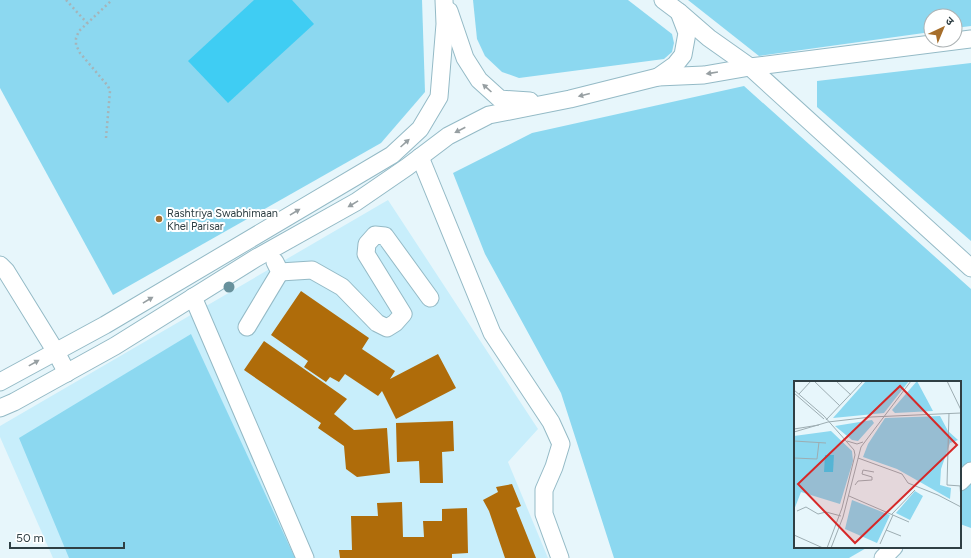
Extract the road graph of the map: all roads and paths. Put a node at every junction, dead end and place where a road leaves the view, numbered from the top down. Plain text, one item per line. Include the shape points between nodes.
1 (66, 0) edge
2 (112, 0) edge
3 (444, 0) edge
4 (663, 0) edge
5 (679, 12) junction
6 (87, 23) junction
7 (971, 39) edge
8 (750, 67) junction
9 (658, 77) junction
10 (550, 103) junction
11 (106, 138) dead end
12 (420, 157) junction
13 (245, 242) junction
14 (262, 255) junction
15 (0, 265) edge
16 (971, 268) edge
17 (280, 272) junction
18 (193, 297) junction
19 (430, 298) dead end
20 (247, 327) dead end
21 (56, 352) junction
22 (67, 373) junction
23 (0, 382) edge
24 (0, 408) edge
25 (971, 471) edge
26 (961, 481) edge
27 (893, 548) edge
28 (305, 558) edge
29 (560, 558) edge
30 (883, 558) edge

1 - 6 path
2 - 6 path
10 -> 3 street via 500,99 479,80 465,58
13 -> 3 street via 392,154 420,129 439,97 446,24
4 - 5 street
5 - 8 street via 709,38
5 - 9 street via 686,33 683,55 675,65
6 - 11 path via 79,31 76,45 110,91
7 - 8 street
8 -> 9 street
8 - 16 street
9 -> 10 street
10 -> 12 street via 490,115 448,136
12 -> 14 street via 356,202
12 - 29 street via 492,333 551,422 561,444 544,490 544,514
13 - 14 street
21 -> 13 street
14 - 17 street
14 - 18 street
15 - 21 street
17 - 19 street via 312,270 342,287 377,323 387,328 403,314 366,254 367,244 375,235 385,236
17 - 20 street
18 - 22 street
18 - 28 street
21 - 22 street
23 -> 21 street
22 - 24 street
25 - 26 street
27 - 30 street

